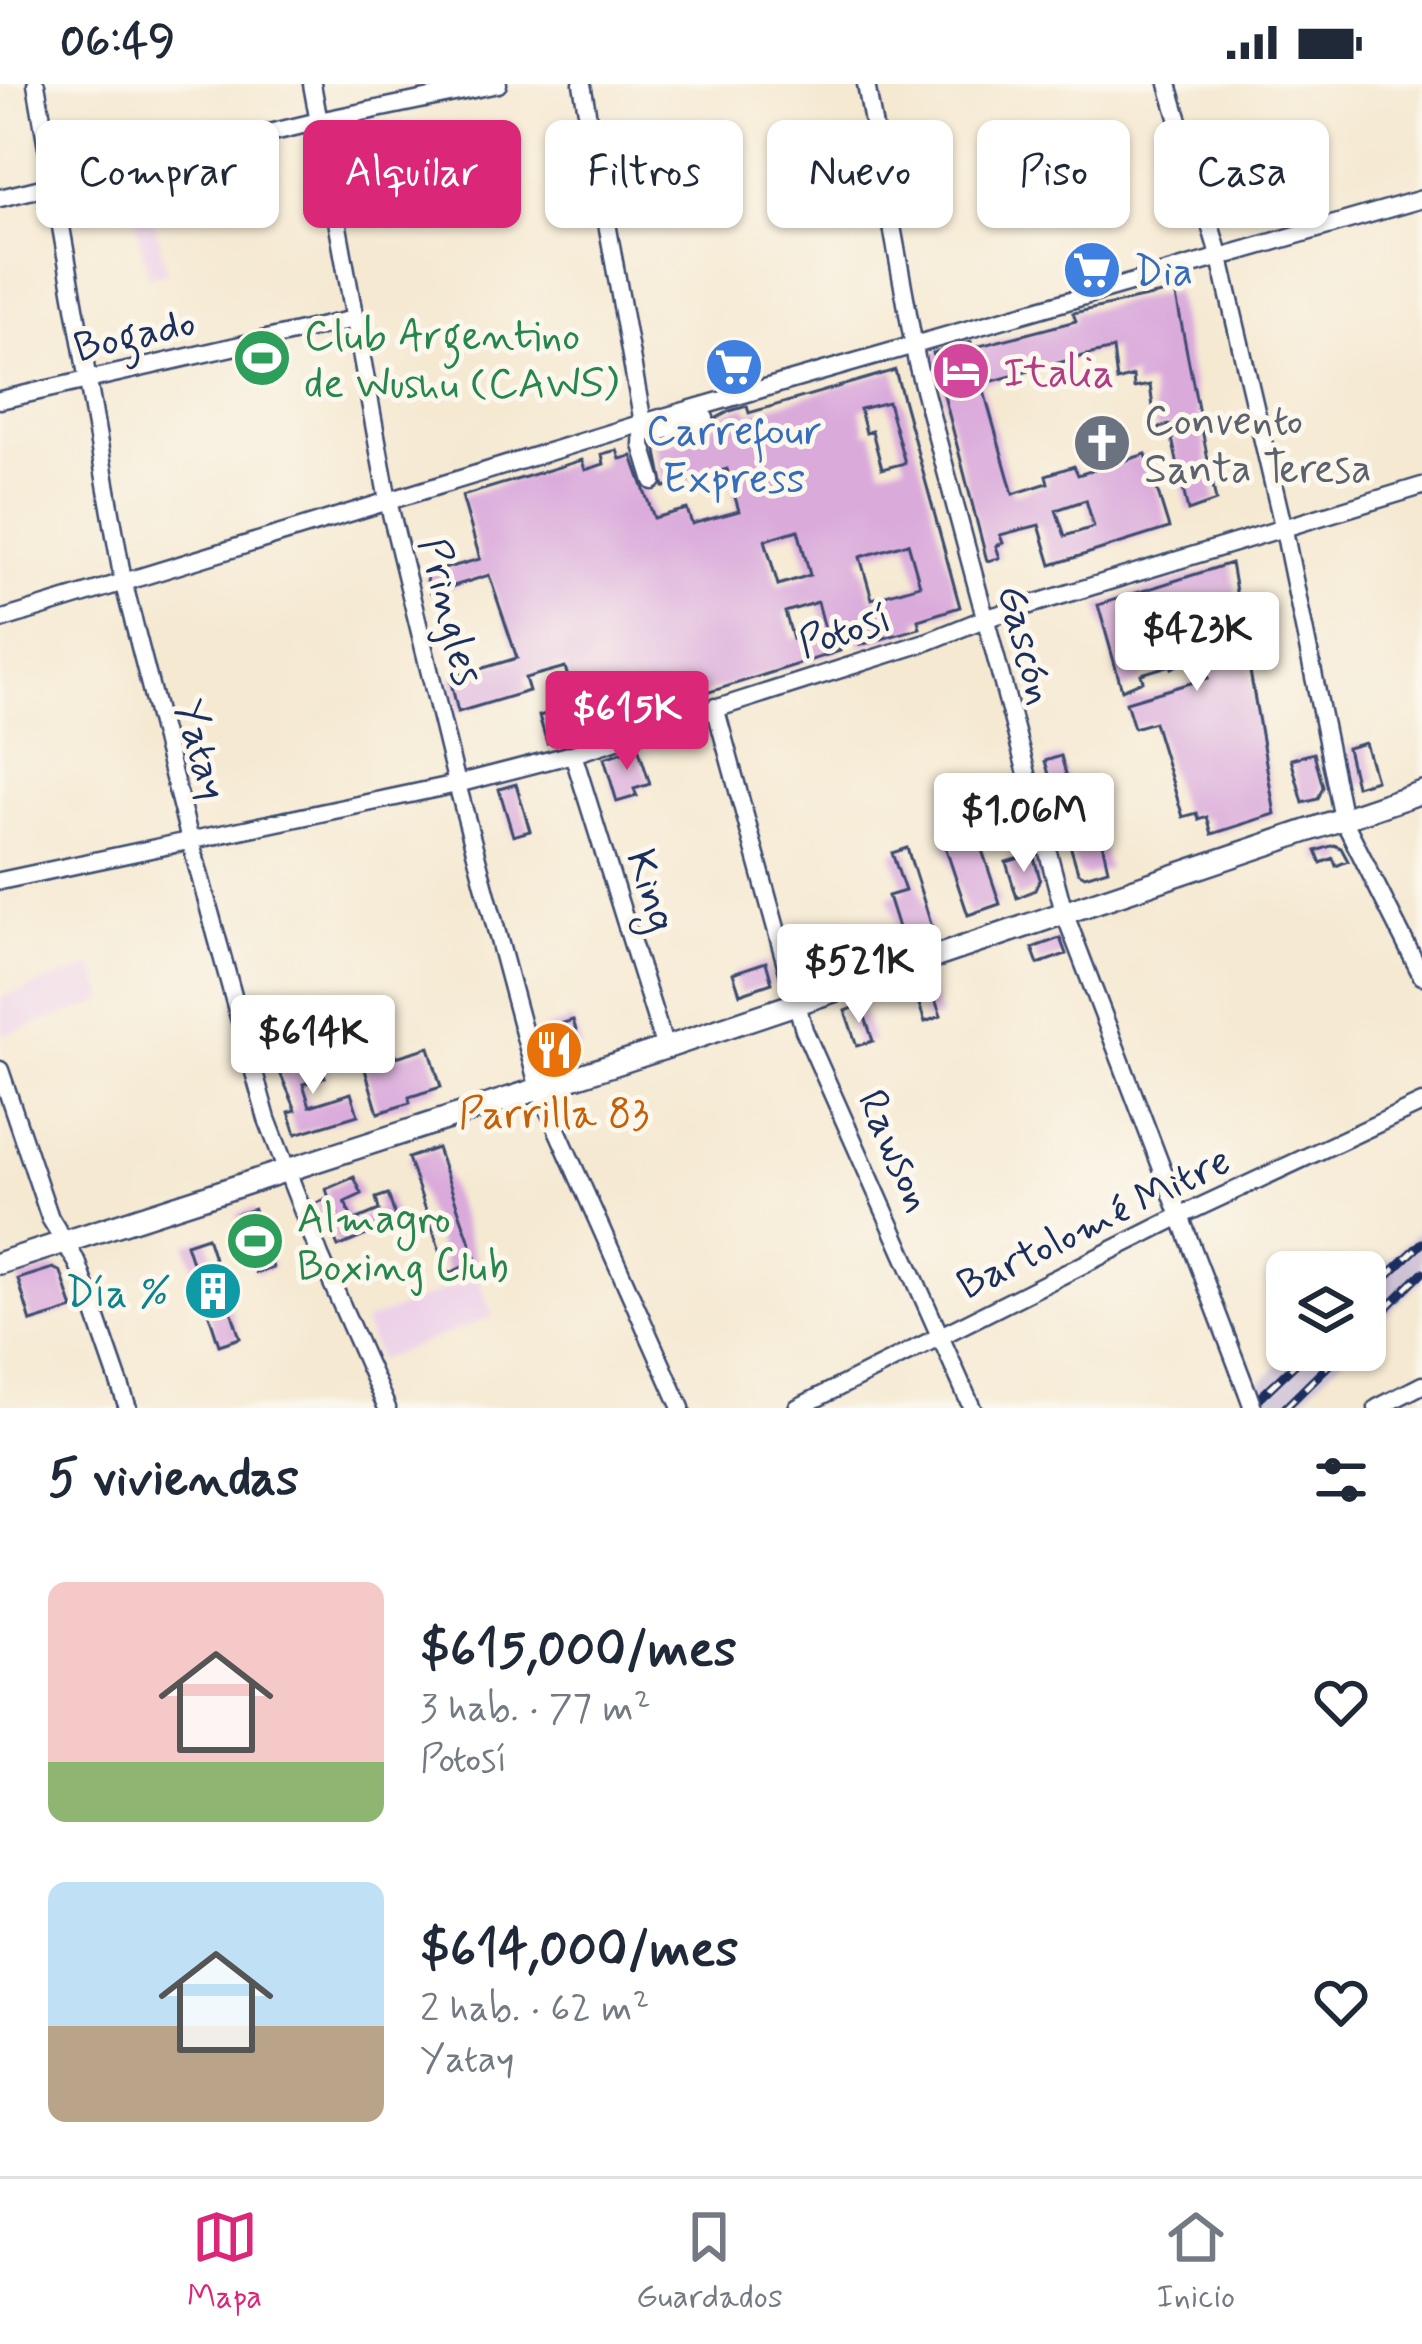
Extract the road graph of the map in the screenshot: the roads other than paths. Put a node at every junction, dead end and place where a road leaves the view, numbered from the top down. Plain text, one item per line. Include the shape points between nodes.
1 (36, 84) edge
2 (312, 84) edge
3 (497, 84) edge
4 (582, 84) edge
5 (866, 84) edge
6 (1168, 84) edge
7 (42, 120) edge
8 (319, 120) edge
9 (324, 120) edge
10 (36, 191) edge
11 (0, 198) edge
12 (1422, 199) edge
13 (60, 228) edge
14 (338, 228) edge
15 (1220, 258) junction
16 (354, 319) junction
17 (913, 344) junction
18 (88, 381) junction
19 (0, 400) edge
20 (643, 423) junction
21 (653, 482) dead end
22 (1422, 487) edge
23 (388, 501) junction
24 (1284, 530) junction
25 (123, 581) junction
26 (984, 619) junction
27 (0, 620) edge
28 (715, 707) junction
29 (573, 754) junction
30 (457, 784) junction
31 (1422, 792) edge
32 (1343, 818) junction
33 (190, 840) junction
34 (0, 881) edge
35 (1064, 912) junction
36 (1422, 976) edge
37 (794, 1004) junction
38 (665, 1048) junction
39 (0, 1070) edge
40 (538, 1089) junction
41 (1422, 1103) edge
42 (286, 1171) junction
43 (1180, 1216) junction
44 (65, 1244) junction
45 (0, 1264) edge
46 (941, 1336) junction
47 (1422, 1385) edge
48 (1251, 1401) edge
49 (121, 1405) edge
50 (387, 1408) edge
51 (682, 1408) edge
52 (797, 1408) edge
53 (972, 1408) edge
54 (1377, 1408) edge

1 - 7 street, Yatay
2 - 8 street, Pringles
3 - 9 street
4 - 20 street
5 - 17 street, Gascón
6 - 15 street
10 - 11 street
12 - 15 street
13 - 18 street, Yatay
14 - 16 street, Pringles
15 - 17 street
15 - 24 street
16 - 18 street, Bogado
16 - 23 street, Pringles
17 - 20 street
17 - 26 street, Gascón
18 - 19 street, Bogado
18 - 25 street, Yatay
20 - 21 street
20 - 23 street
22 - 24 street, Potosí
23 - 25 street
23 - 30 street, Pringles
24 - 26 street, Potosí
24 - 32 street
25 - 27 street
25 - 33 street, Yatay
26 - 28 street, Potosí
26 - 35 street, Gascón
28 - 29 street, Potosí
28 - 37 street, Rawson
29 - 30 street, Potosí
29 - 38 street, King
30 - 33 street, Potosí
30 - 40 street, Pringles
31 - 32 main road
32 - 35 main road
32 - 36 street
33 - 34 street, Potosí
33 - 42 street, Yatay
35 - 37 main road
35 - 43 street, Gascón
37 - 38 main road
37 - 46 street, Rawson
38 - 40 main road
39 - 44 street
40 - 42 main road
40 - 51 street, Pringles
41 - 43 street, Bartolomé Mitre
42 - 44 main road
42 - 50 street, Yatay
43 - 46 street, Bartolomé Mitre
43 - 48 street, Gascón
44 - 45 main road
44 - 49 street
46 - 52 street, Bartolomé Mitre
46 - 53 street, Rawson
47 - 54 street

